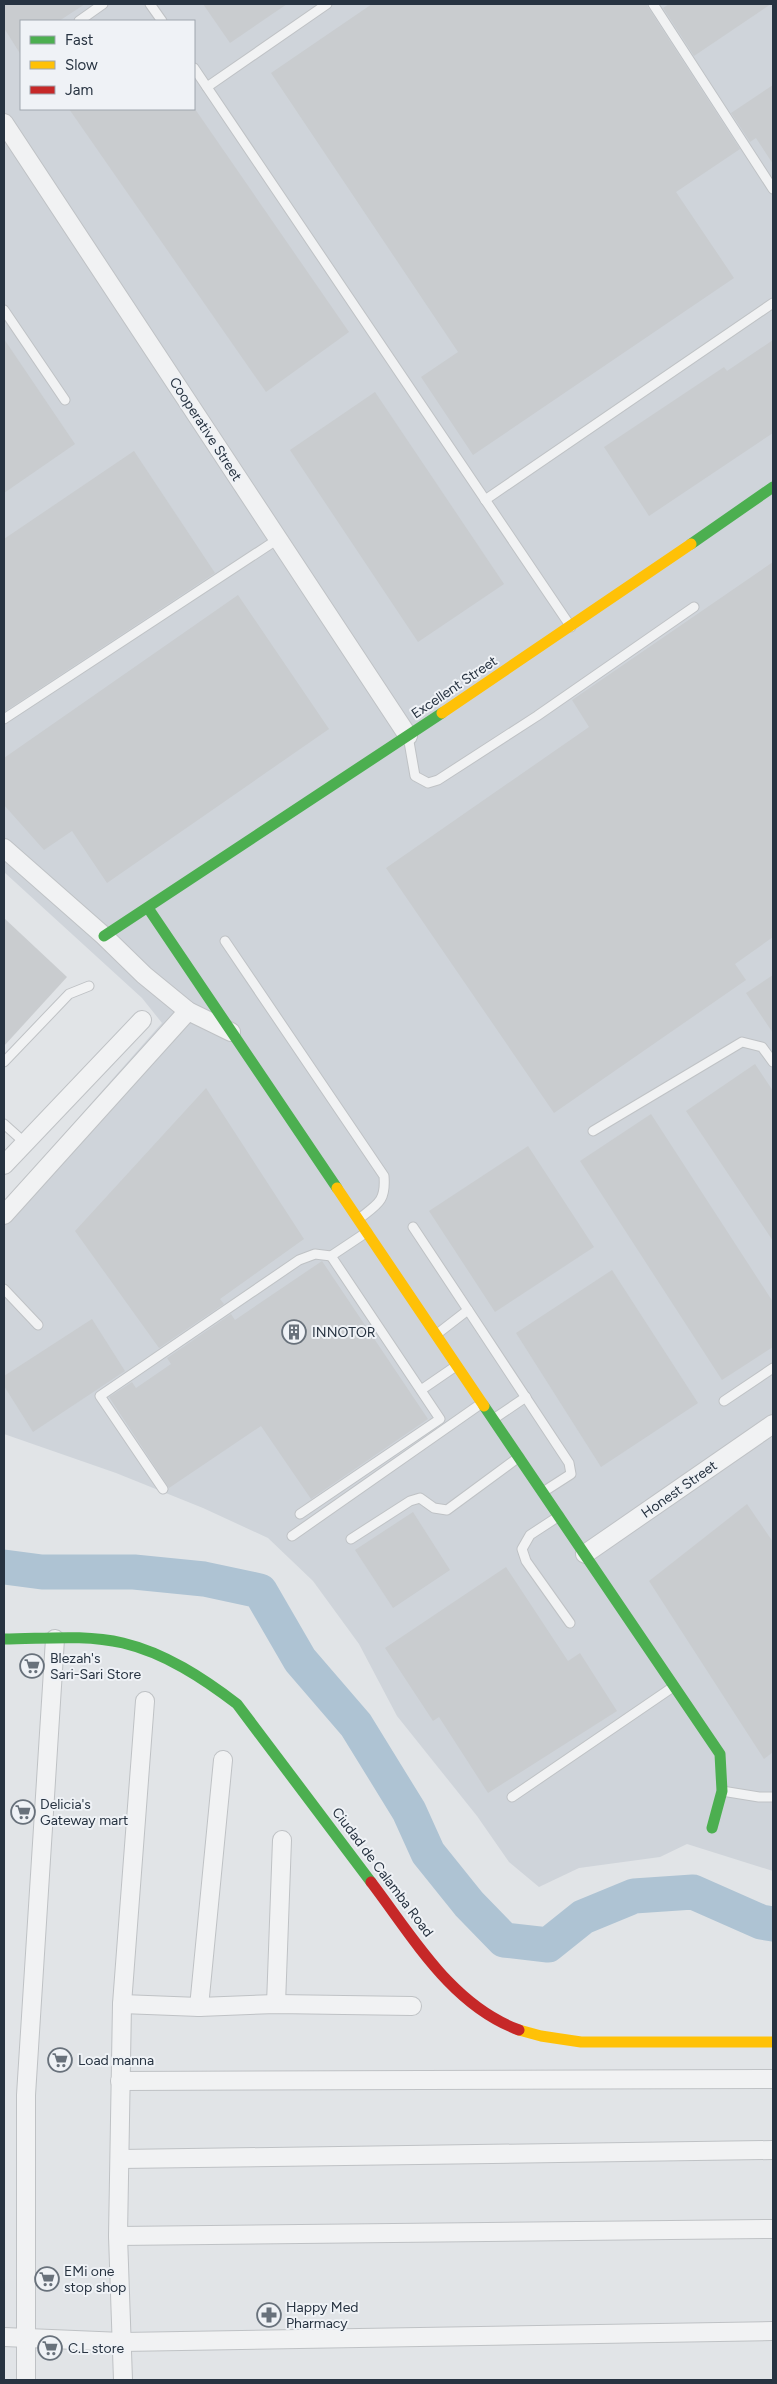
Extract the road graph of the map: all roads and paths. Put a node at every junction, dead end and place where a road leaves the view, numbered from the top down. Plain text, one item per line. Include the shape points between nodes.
1 (103, 4) edge
2 (150, 4) edge
3 (327, 4) edge
4 (653, 4) edge
5 (79, 20) edge
6 (161, 20) edge
7 (195, 69) edge
8 (207, 87) junction
9 (4, 123) edge
10 (773, 189) edge
11 (773, 303) edge
12 (4, 310) edge
13 (65, 400) dead end
14 (773, 487) edge
15 (485, 500) junction
16 (278, 539) junction
17 (694, 607) dead end
18 (571, 627) junction
19 (4, 719) edge
20 (408, 736) junction
21 (4, 848) edge
22 (148, 908) junction
23 (104, 936) junction
24 (225, 941) dead end
25 (88, 986) dead end
26 (188, 1011) junction
27 (142, 1020) dead end
28 (234, 1033) junction
29 (4, 1062) edge
30 (773, 1062) edge
31 (4, 1124) edge
32 (593, 1131) dead end
33 (24, 1142) junction
34 (4, 1165) edge
35 (4, 1215) edge
36 (360, 1218) junction
37 (413, 1227) dead end
38 (368, 1232) junction
39 (331, 1256) junction
40 (4, 1289) edge
41 (468, 1310) junction
42 (38, 1326) dead end
43 (436, 1334) junction
44 (457, 1365) junction
45 (773, 1368) edge
46 (421, 1390) junction
47 (526, 1397) junction
48 (724, 1401) dead end
49 (483, 1403) junction
50 (493, 1420) junction
51 (773, 1424) edge
52 (519, 1457) junction
53 (163, 1489) dead end
54 (543, 1492) junction
55 (300, 1514) dead end
56 (559, 1516) junction
57 (292, 1536) dead end
58 (352, 1539) dead end
59 (585, 1554) junction
60 (570, 1623) dead end
61 (4, 1638) edge
62 (55, 1640) junction
63 (674, 1686) junction
64 (145, 1701) dead end
65 (223, 1760) dead end
66 (722, 1791) junction
67 (773, 1797) edge
68 (512, 1798) dead end
69 (712, 1828) dead end
70 (282, 1840) dead end
71 (122, 2004) junction
72 (276, 2004) junction
73 (412, 2006) dead end
74 (199, 2007) junction
75 (773, 2042) edge
76 (773, 2079) edge
77 (120, 2081) junction
78 (773, 2150) edge
79 (120, 2159) junction
80 (773, 2229) edge
81 (118, 2236) junction
82 (773, 2332) edge
83 (4, 2337) edge
84 (26, 2337) junction
85 (122, 2342) junction
86 (26, 2380) edge
87 (123, 2380) edge

1 - 5 lane
2 - 6 lane
3 - 8 lane
4 - 10 lane
7 - 8 lane
8 - 15 lane
9 - 16 street, Cooperative Street
11 - 15 lane
12 - 13 lane
14 - 18 street, Excellent Street
15 - 18 lane
16 - 19 lane
16 - 20 street, Cooperative Street
17 - 20 lane via 438,780 428,783 415,776
18 - 20 street, Excellent Street
20 - 22 street, Excellent Street
21 - 23 street
22 - 23 street, Excellent Street
22 - 28 street
23 - 26 street via 144,976
24 - 36 lane via 384,1176 385,1190 381,1201
25 - 29 lane via 69,994
26 - 28 street
26 - 35 street
27 - 33 street
28 - 36 street
30 - 32 lane via 762,1047 742,1042
31 - 33 lane
33 - 34 street
36 - 38 street
37 - 41 lane
38 - 39 lane
38 - 43 street
39 - 46 lane
39 - 53 lane via 315,1254 299,1260 100,1396
40 - 42 lane
41 - 43 lane
41 - 47 lane
43 - 44 street
44 - 46 lane
44 - 49 street
45 - 48 lane
46 - 55 lane via 440,1419
47 - 50 lane
47 - 54 lane via 571,1469 571,1474
49 - 50 street
49 - 57 lane
50 - 52 street
51 - 59 street, Honest Street
52 - 54 street
52 - 58 lane via 447,1510 434,1508 420,1498 410,1501
54 - 56 street
56 - 59 street
56 - 60 lane via 530,1535 522,1549 526,1561
59 - 63 street
61 - 62 street, Ciudad de Calamba Road
62 - 75 street, Ciudad de Calamba Road via 106,1640 147,1652 205,1680 237,1704 442,1977 487,2016 525,2034 581,2042
62 - 84 street via 26,2095
63 - 66 street via 720,1754
63 - 68 lane
64 - 71 street
65 - 74 street
66 - 67 lane
66 - 69 street
70 - 72 street
71 - 74 street
71 - 77 street
72 - 73 street
72 - 74 street
76 - 77 street
77 - 79 street
78 - 79 street
79 - 81 street
80 - 81 street
81 - 85 street
82 - 85 street
83 - 84 street
84 - 85 street
84 - 86 street
85 - 87 street

